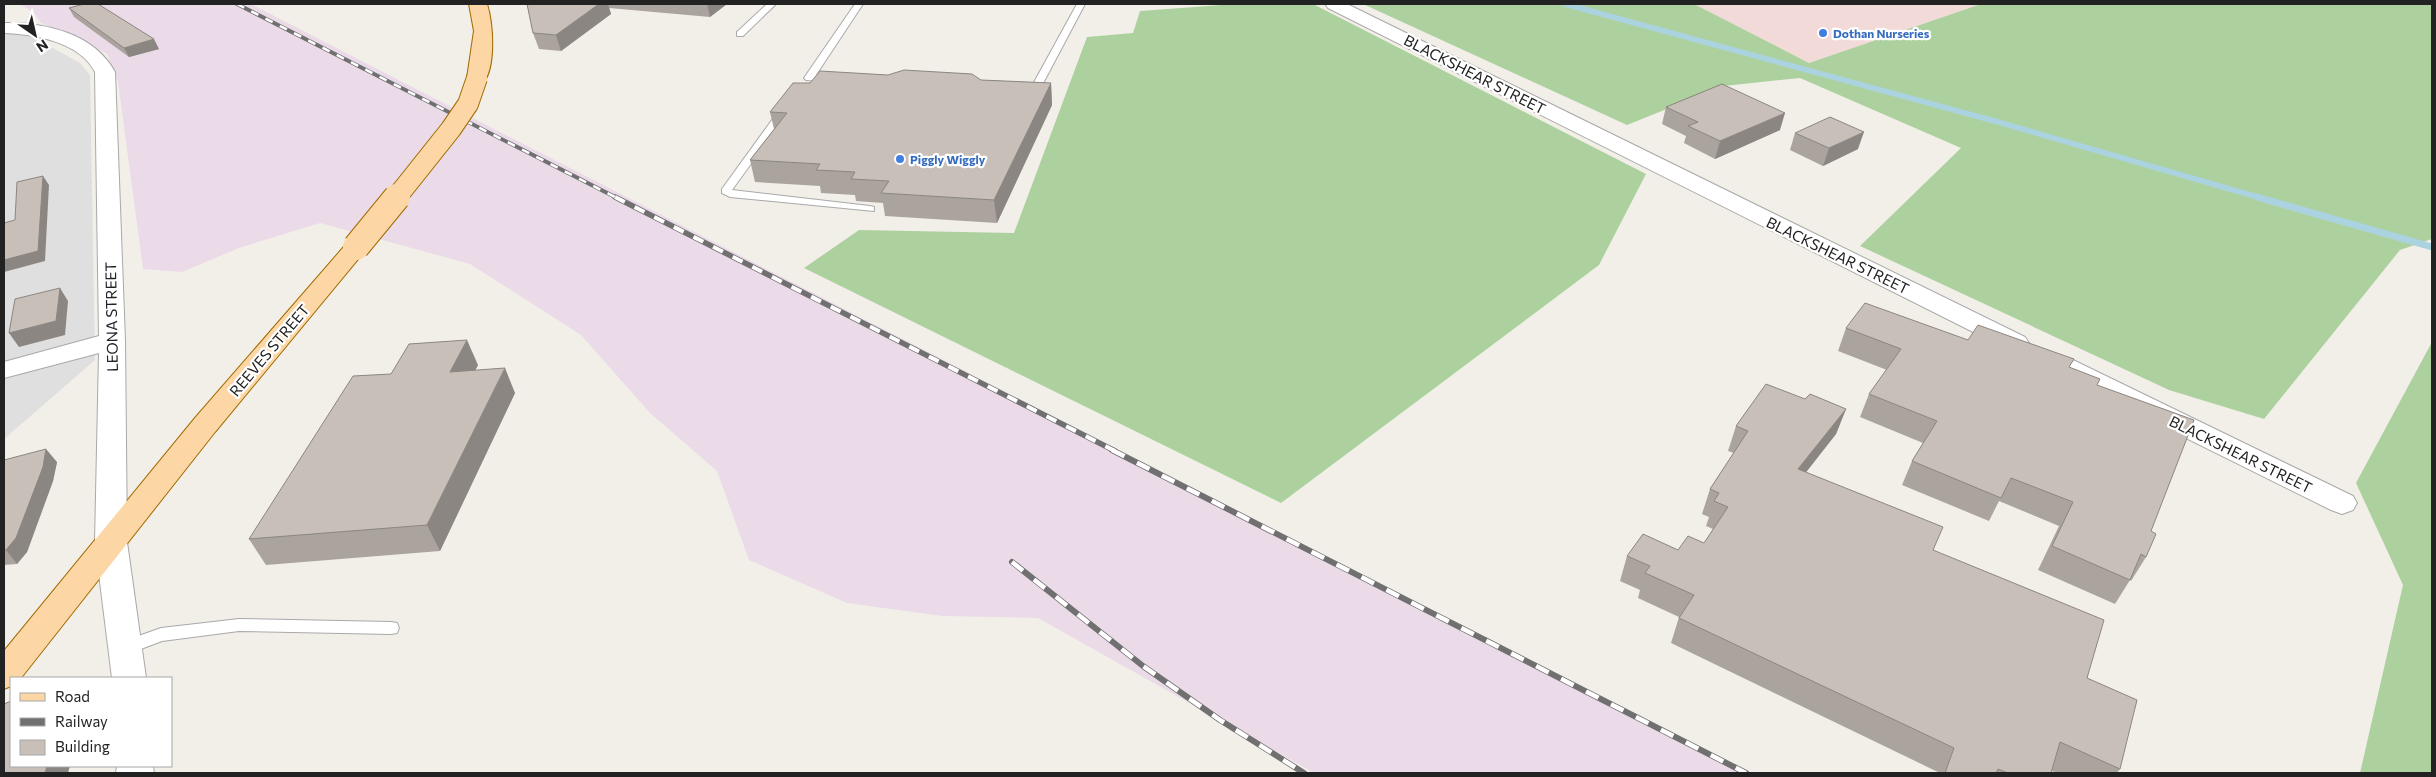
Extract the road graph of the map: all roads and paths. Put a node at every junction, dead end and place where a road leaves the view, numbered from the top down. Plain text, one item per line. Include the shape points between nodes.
1 (478, 4) edge
2 (772, 4) edge
3 (859, 4) edge
4 (1081, 4) edge
5 (1334, 4) edge
6 (4, 28) edge
7 (740, 34) dead end
8 (844, 79) edge
9 (1018, 88) edge
10 (791, 101) edge
11 (870, 209) dead end
12 (112, 342) junction
13 (4, 370) edge
14 (2342, 503) dead end
15 (111, 542) junction
16 (391, 628) dead end
17 (125, 648) junction
18 (4, 675) edge
19 (129, 677) edge

1 - 15 main road, REEVES STREET, bridge via 482,40 477,78 468,104 451,129
2 - 7 lane
3 - 8 lane via 806,82
4 - 9 lane via 1035,89
5 - 14 street, BLACKSHEAR STREET
6 - 12 street, LEONA STREET via 38,29 50,33 102,63 105,72
10 - 11 lane via 726,191
12 - 13 street
12 - 15 street, LEONA STREET
15 - 17 street, LEONA STREET
15 - 18 main road, REEVES STREET
16 - 17 lane via 239,625 162,635
17 - 19 street, LEONA STREET

